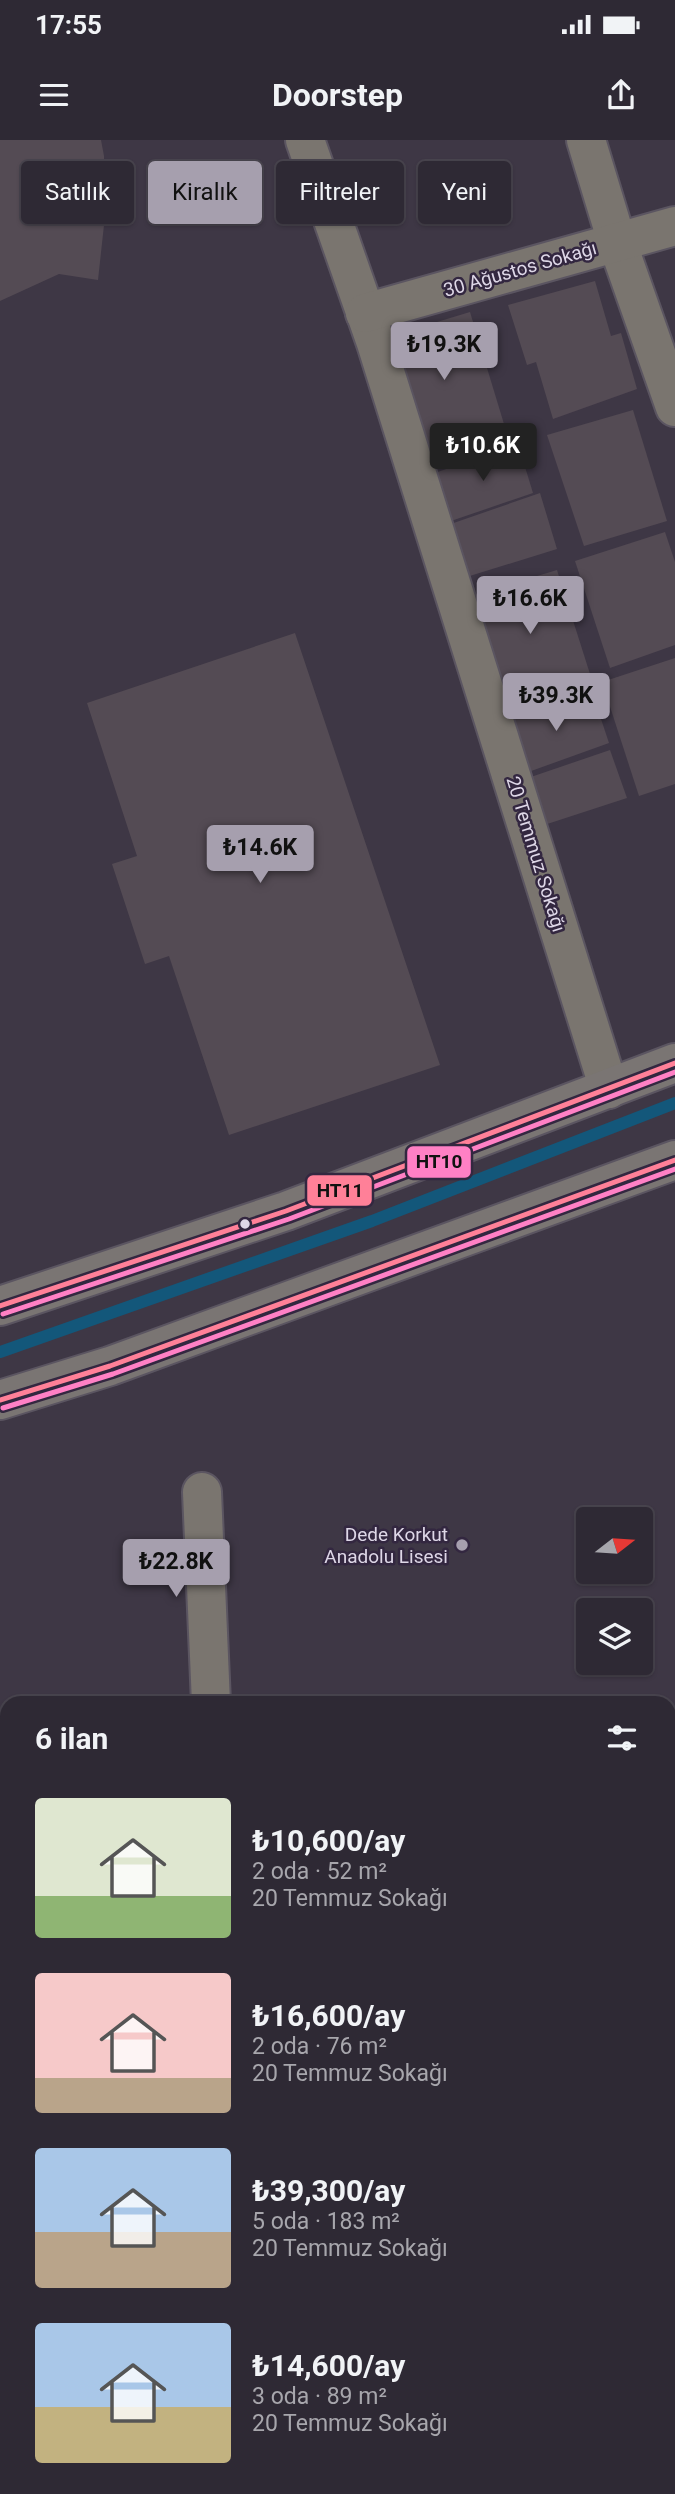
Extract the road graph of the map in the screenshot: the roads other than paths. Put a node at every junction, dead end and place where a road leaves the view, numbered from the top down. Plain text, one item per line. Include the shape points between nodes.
1 (305, 140) edge
2 (586, 140) edge
3 (675, 226) edge
4 (617, 242) junction
5 (365, 313) junction
6 (675, 407) edge
7 (675, 1063) edge
8 (609, 1089) junction
9 (675, 1160) edge
10 (0, 1306) edge
11 (0, 1400) edge
12 (202, 1492) dead end
13 (211, 1696) edge

1 - 5 street, 20 Temmuz Sokağı
2 - 4 street
3 - 4 street, 30 Ağustos Sokağı
4 - 5 street, 30 Ağustos Sokağı
4 - 6 street
5 - 8 street, 20 Temmuz Sokağı
7 - 8 main road
8 - 10 main road via 286,1211
9 - 11 main road via 110,1366
12 - 13 street

